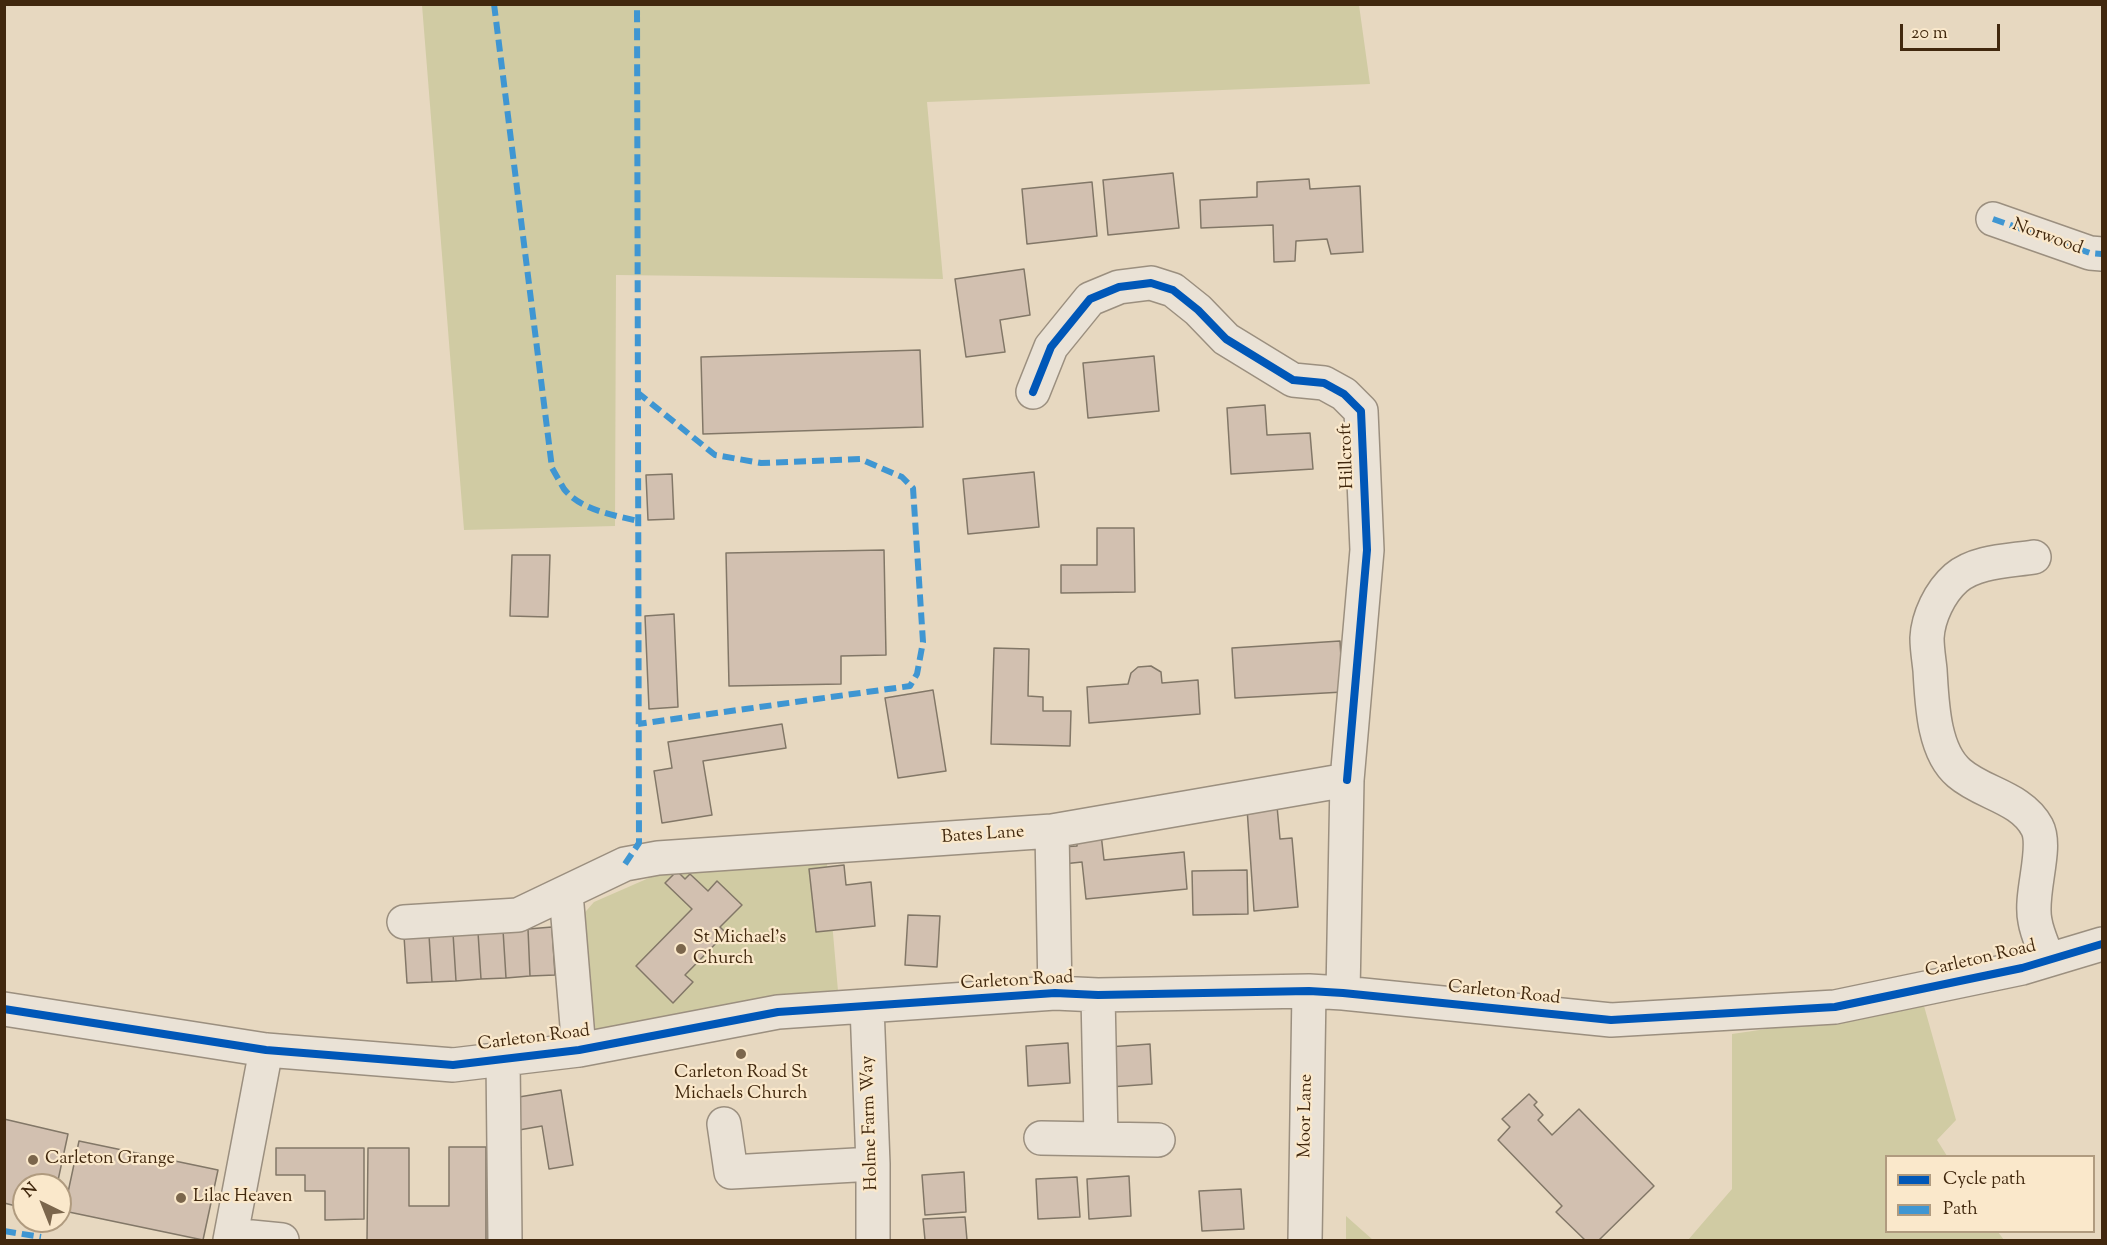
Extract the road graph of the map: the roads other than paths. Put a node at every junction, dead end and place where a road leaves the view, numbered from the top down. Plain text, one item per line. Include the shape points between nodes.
1 (1993, 219) dead end
2 (2103, 254) edge
3 (1033, 392) dead end
4 (2034, 557) dead end
5 (1347, 780) junction
6 (1052, 831) junction
7 (566, 893) junction
8 (404, 922) dead end
9 (2103, 944) edge
10 (2048, 960) junction
11 (1309, 991) junction
12 (1055, 993) junction
13 (1343, 993) junction
14 (1098, 994) junction
15 (867, 1006) junction
16 (4, 1009) edge
17 (266, 1050) junction
18 (579, 1050) junction
19 (503, 1059) junction
20 (724, 1124) dead end
21 (1041, 1138) dead end
22 (1101, 1139) junction
23 (1158, 1140) dead end
24 (873, 1164) junction
25 (231, 1238) edge
26 (282, 1240) edge
27 (505, 1240) edge
28 (873, 1240) edge
29 (1305, 1240) edge

1 - 2 street, Norwood
3 - 5 street, Hillcroft via 1051,347 1090,299 1119,286 1151,283 1173,290 1226,339 1293,380 1324,383 1344,394 1361,411 1367,550
4 - 10 street via 1977,566 1957,577 1942,594 1927,638 1933,713 1947,759 1960,774 2021,808 2032,817 2038,830 2034,921
5 - 6 street, Bates Lane
5 - 13 street
6 - 7 street, Bates Lane via 658,858 626,864
6 - 12 street
7 - 8 street, Bates Lane via 518,915
7 - 18 street
9 - 10 street, Carleton Road
10 - 13 street, Carleton Road via 1834,1007 1611,1020
11 - 13 street, Carleton Road
11 - 14 street, Carleton Road
11 - 29 street, Moor Lane
12 - 14 street, Carleton Road
12 - 15 street, Carleton Road
14 - 22 street
15 - 18 street, Carleton Road via 778,1012
15 - 24 street, Holme Farm Way
16 - 17 street, Carleton Road
17 - 19 street, Carleton Road via 453,1065
17 - 25 street
18 - 19 street, Carleton Road
19 - 27 street
20 - 24 street via 731,1172
21 - 22 street
22 - 23 street
24 - 28 street, Holme Farm Way
25 - 26 street

